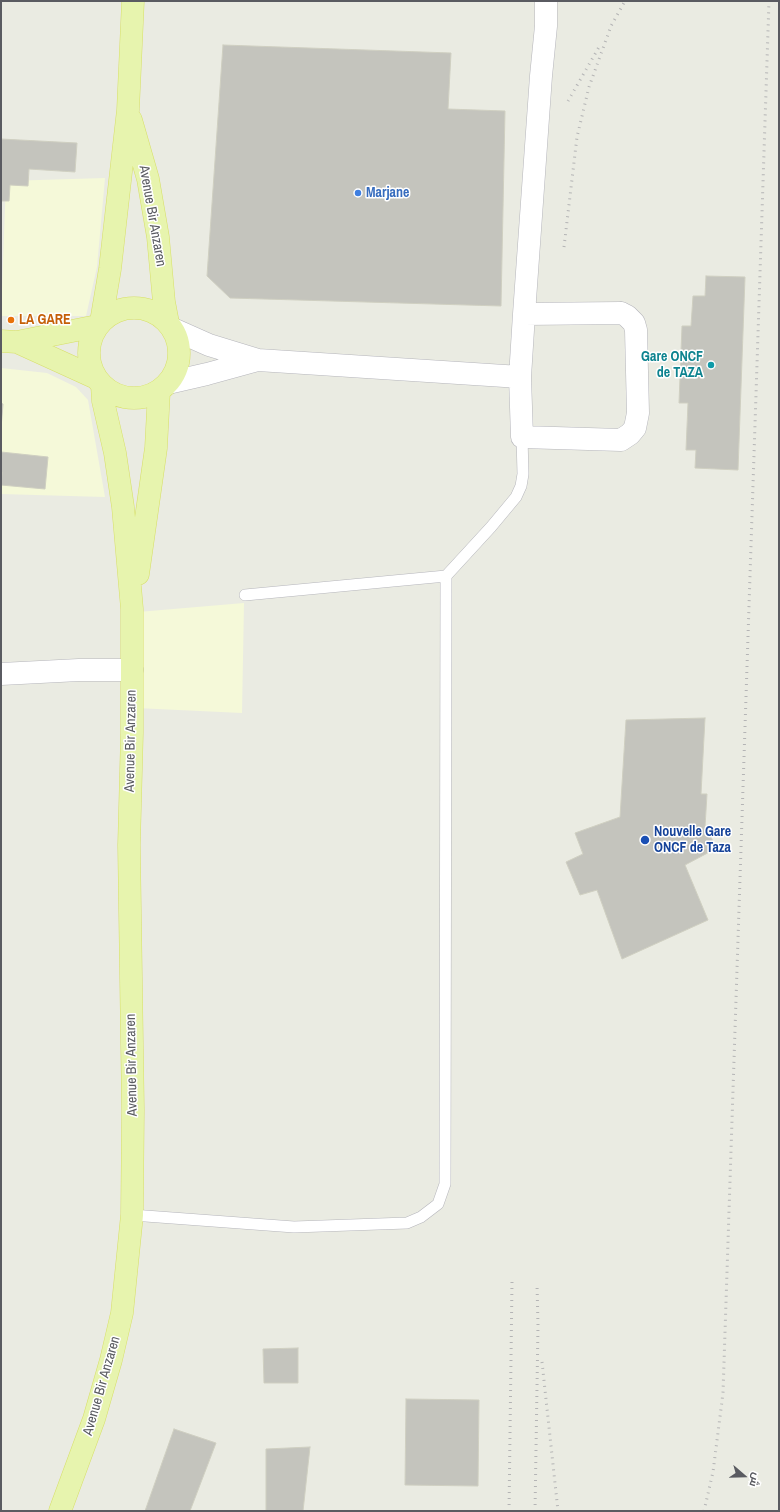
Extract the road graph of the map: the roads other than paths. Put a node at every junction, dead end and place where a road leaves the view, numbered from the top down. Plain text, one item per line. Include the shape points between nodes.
1 (133, 1) edge
2 (546, 1) edge
3 (128, 110) junction
4 (524, 314) junction
5 (99, 324) junction
6 (170, 326) junction
7 (9, 342) edge
8 (258, 360) junction
9 (520, 377) junction
10 (99, 382) junction
11 (164, 387) junction
12 (522, 437) junction
13 (446, 576) junction
14 (245, 595) dead end
15 (132, 609) junction
16 (132, 670) junction
17 (1, 674) edge
18 (132, 1215) junction
19 (60, 1511) edge

1 - 3 main road, Avenue Bir Anzaren
2 - 4 street
3 - 5 main road, Avenue Bir Anzaren via 110,269
3 - 6 main road, Avenue Bir Anzaren via 148,178 158,237 164,302
4 - 9 street
4 - 12 street via 621,313 627,316 634,323 636,330 638,413 634,428 621,440
5 - 6 main road via 113,312 127,308 142,308 156,313
5 - 7 main road
5 - 10 main road via 91,338 88,352 90,366
6 - 8 street via 209,345
6 - 11 main road via 179,348 177,366
7 - 10 main road via 59,362
8 - 9 street
8 - 11 street
9 - 12 street
10 - 11 main road via 112,393 123,397 148,396
10 - 15 main road, Avenue Bir Anzaren via 123,507
11 - 15 main road, Avenue Bir Anzaren
12 - 13 lane via 521,486 516,497
13 - 14 lane
13 - 18 lane via 445,1184 438,1204 421,1217 408,1222 301,1226
15 - 16 main road, Avenue Bir Anzaren
16 - 17 street
16 - 18 main road, Avenue Bir Anzaren via 129,846
18 - 19 main road, Avenue Bir Anzaren via 122,1313 111,1360 94,1419

